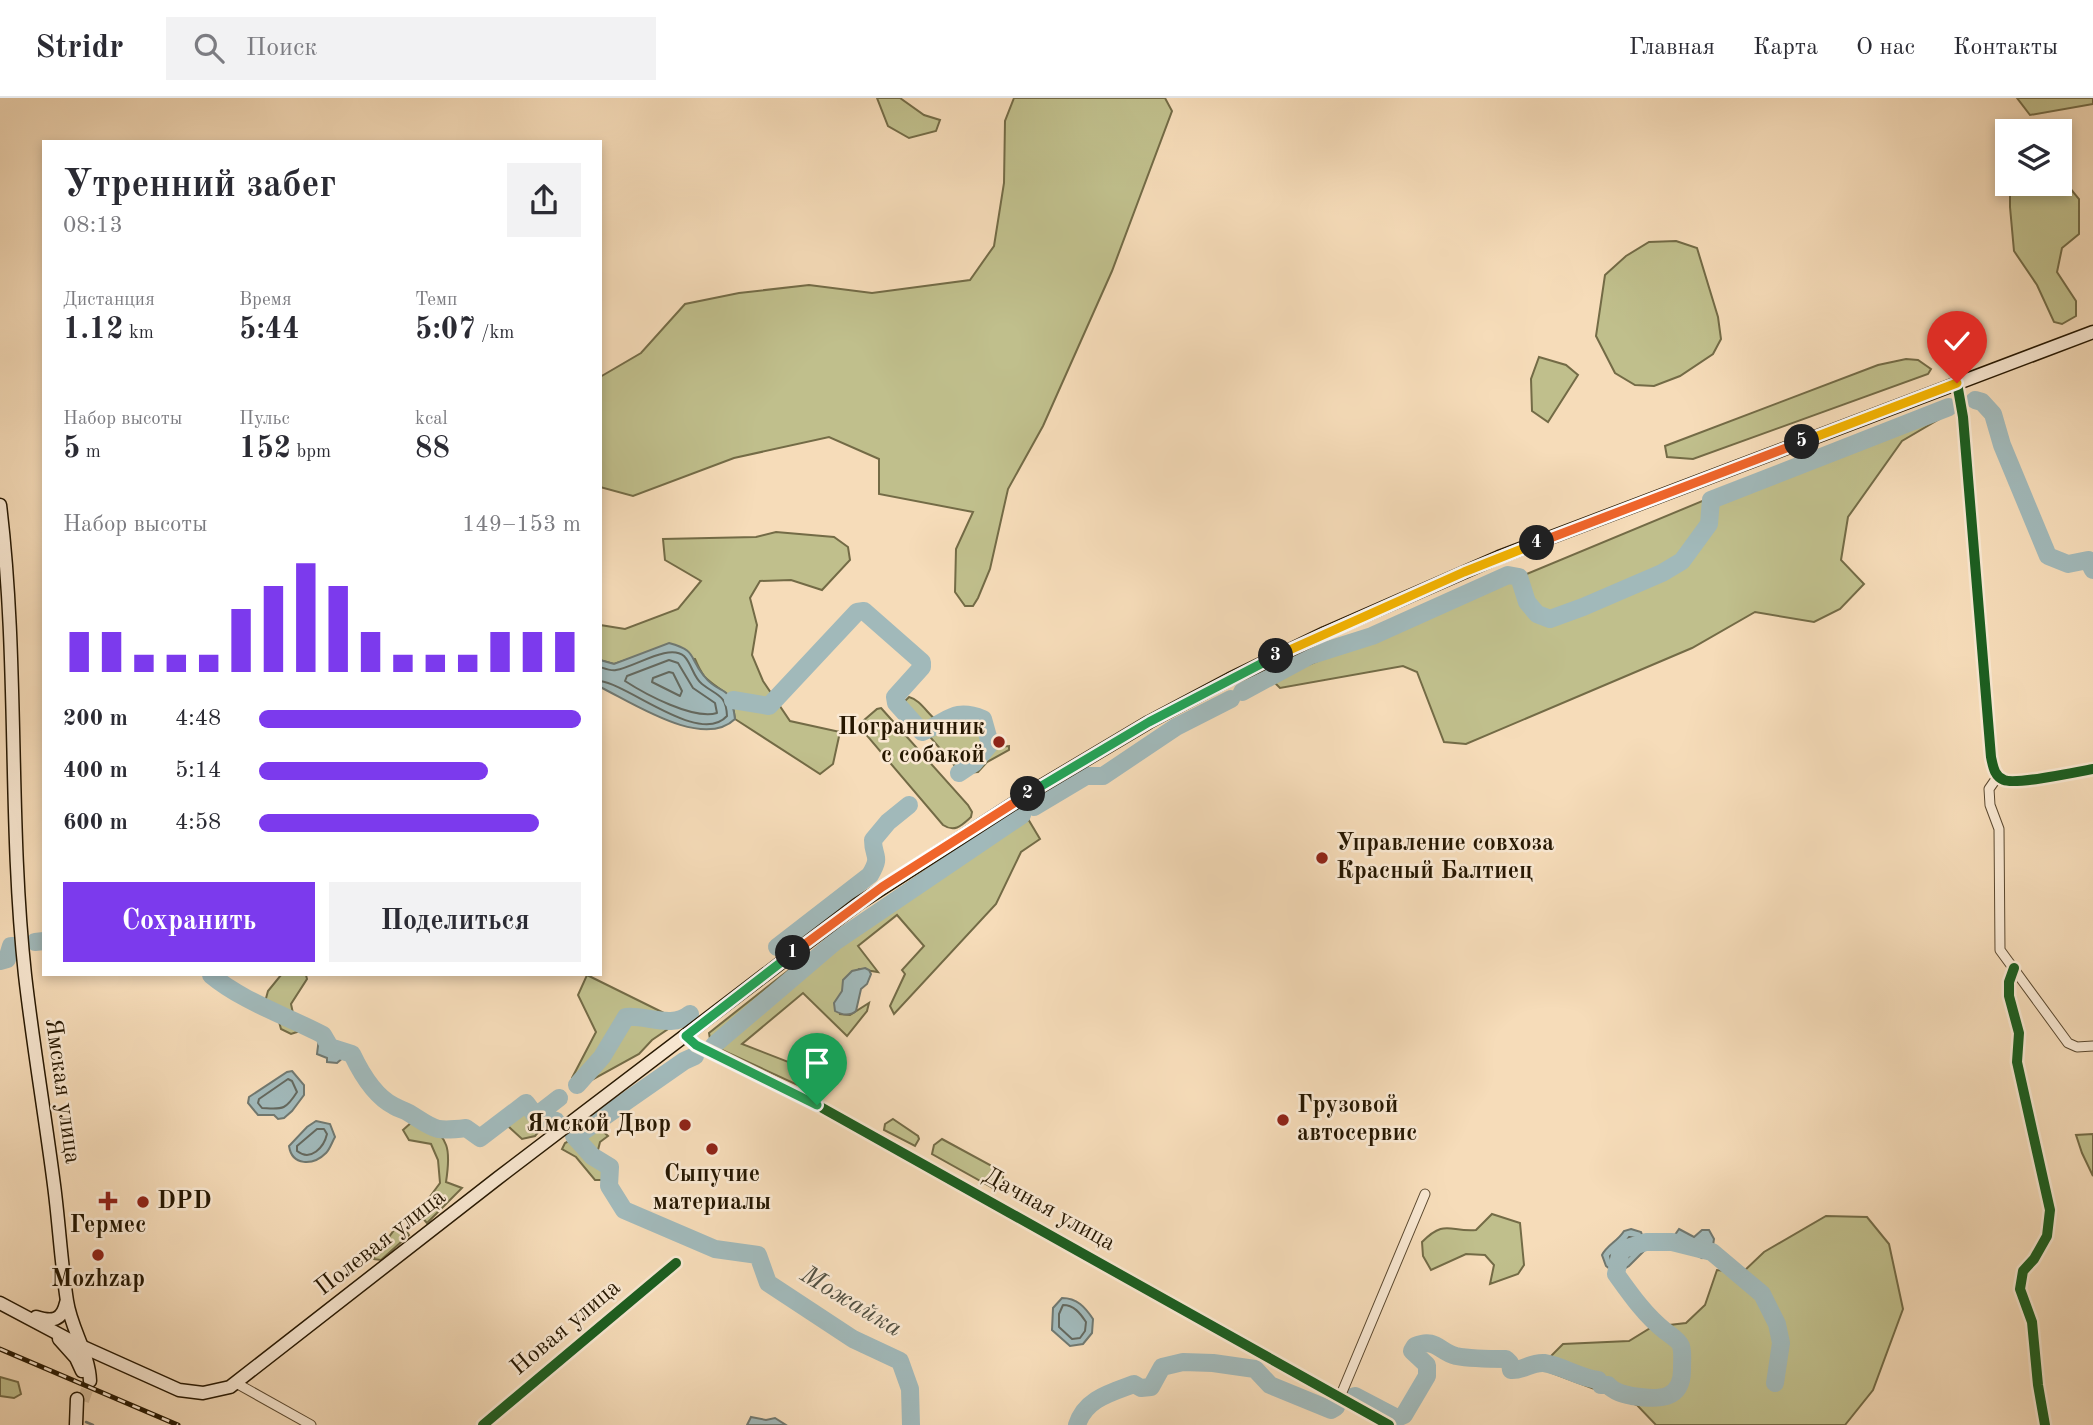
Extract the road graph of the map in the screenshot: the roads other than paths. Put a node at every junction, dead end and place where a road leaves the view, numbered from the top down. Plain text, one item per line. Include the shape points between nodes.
1 (2093, 332) edge
2 (1957, 383) junction
3 (0, 505) edge
4 (2093, 769) edge
5 (2000, 778) junction
6 (2014, 968) junction
7 (686, 1036) junction
8 (2093, 1046) edge
9 (1425, 1194) dead end
10 (676, 1263) dead end
11 (66, 1299) junction
12 (0, 1304) edge
13 (18, 1312) junction
14 (52, 1331) junction
15 (81, 1346) junction
16 (123, 1366) junction
17 (85, 1377) junction
18 (236, 1383) junction
19 (1340, 1397) junction
20 (80, 1400) tunnel mouth
21 (76, 1421) edge
22 (311, 1425) edge
23 (483, 1425) edge
24 (1390, 1425) edge
25 (2045, 1425) edge

1 - 2 main road, Полевая улица
2 - 5 street via 1991,757
2 - 7 main road, Полевая улица via 1499,557 1222,683 1096,753 910,869
3 - 11 main road, Ямская улица via 9,605 19,916
4 - 5 street via 2015,782
5 - 6 street via 1989,789 1999,829 2000,950
6 - 8 street via 2068,1043
6 - 25 street via 2009,996 2019,1033 2017,1062 2050,1210 2047,1236 2023,1271 2020,1289 2032,1322
7 - 18 main road, Полевая улица
7 - 19 street, Дачная улица
9 - 19 street
10 - 23 street, Новая улица
11 - 13 main road via 62,1315 55,1320
11 - 15 main road, Ямская улица
12 - 13 main road
13 - 14 main road, Полевая улица
14 - 15 main road, Полевая улица
14 - 17 main road via 72,1352
15 - 16 main road, Полевая улица
15 - 17 main road, Ямская улица
16 - 17 main road via 102,1368
16 - 18 main road, Полевая улица via 189,1392 215,1392
18 - 22 street
19 - 24 street, Дачная улица
20 - 21 main road

